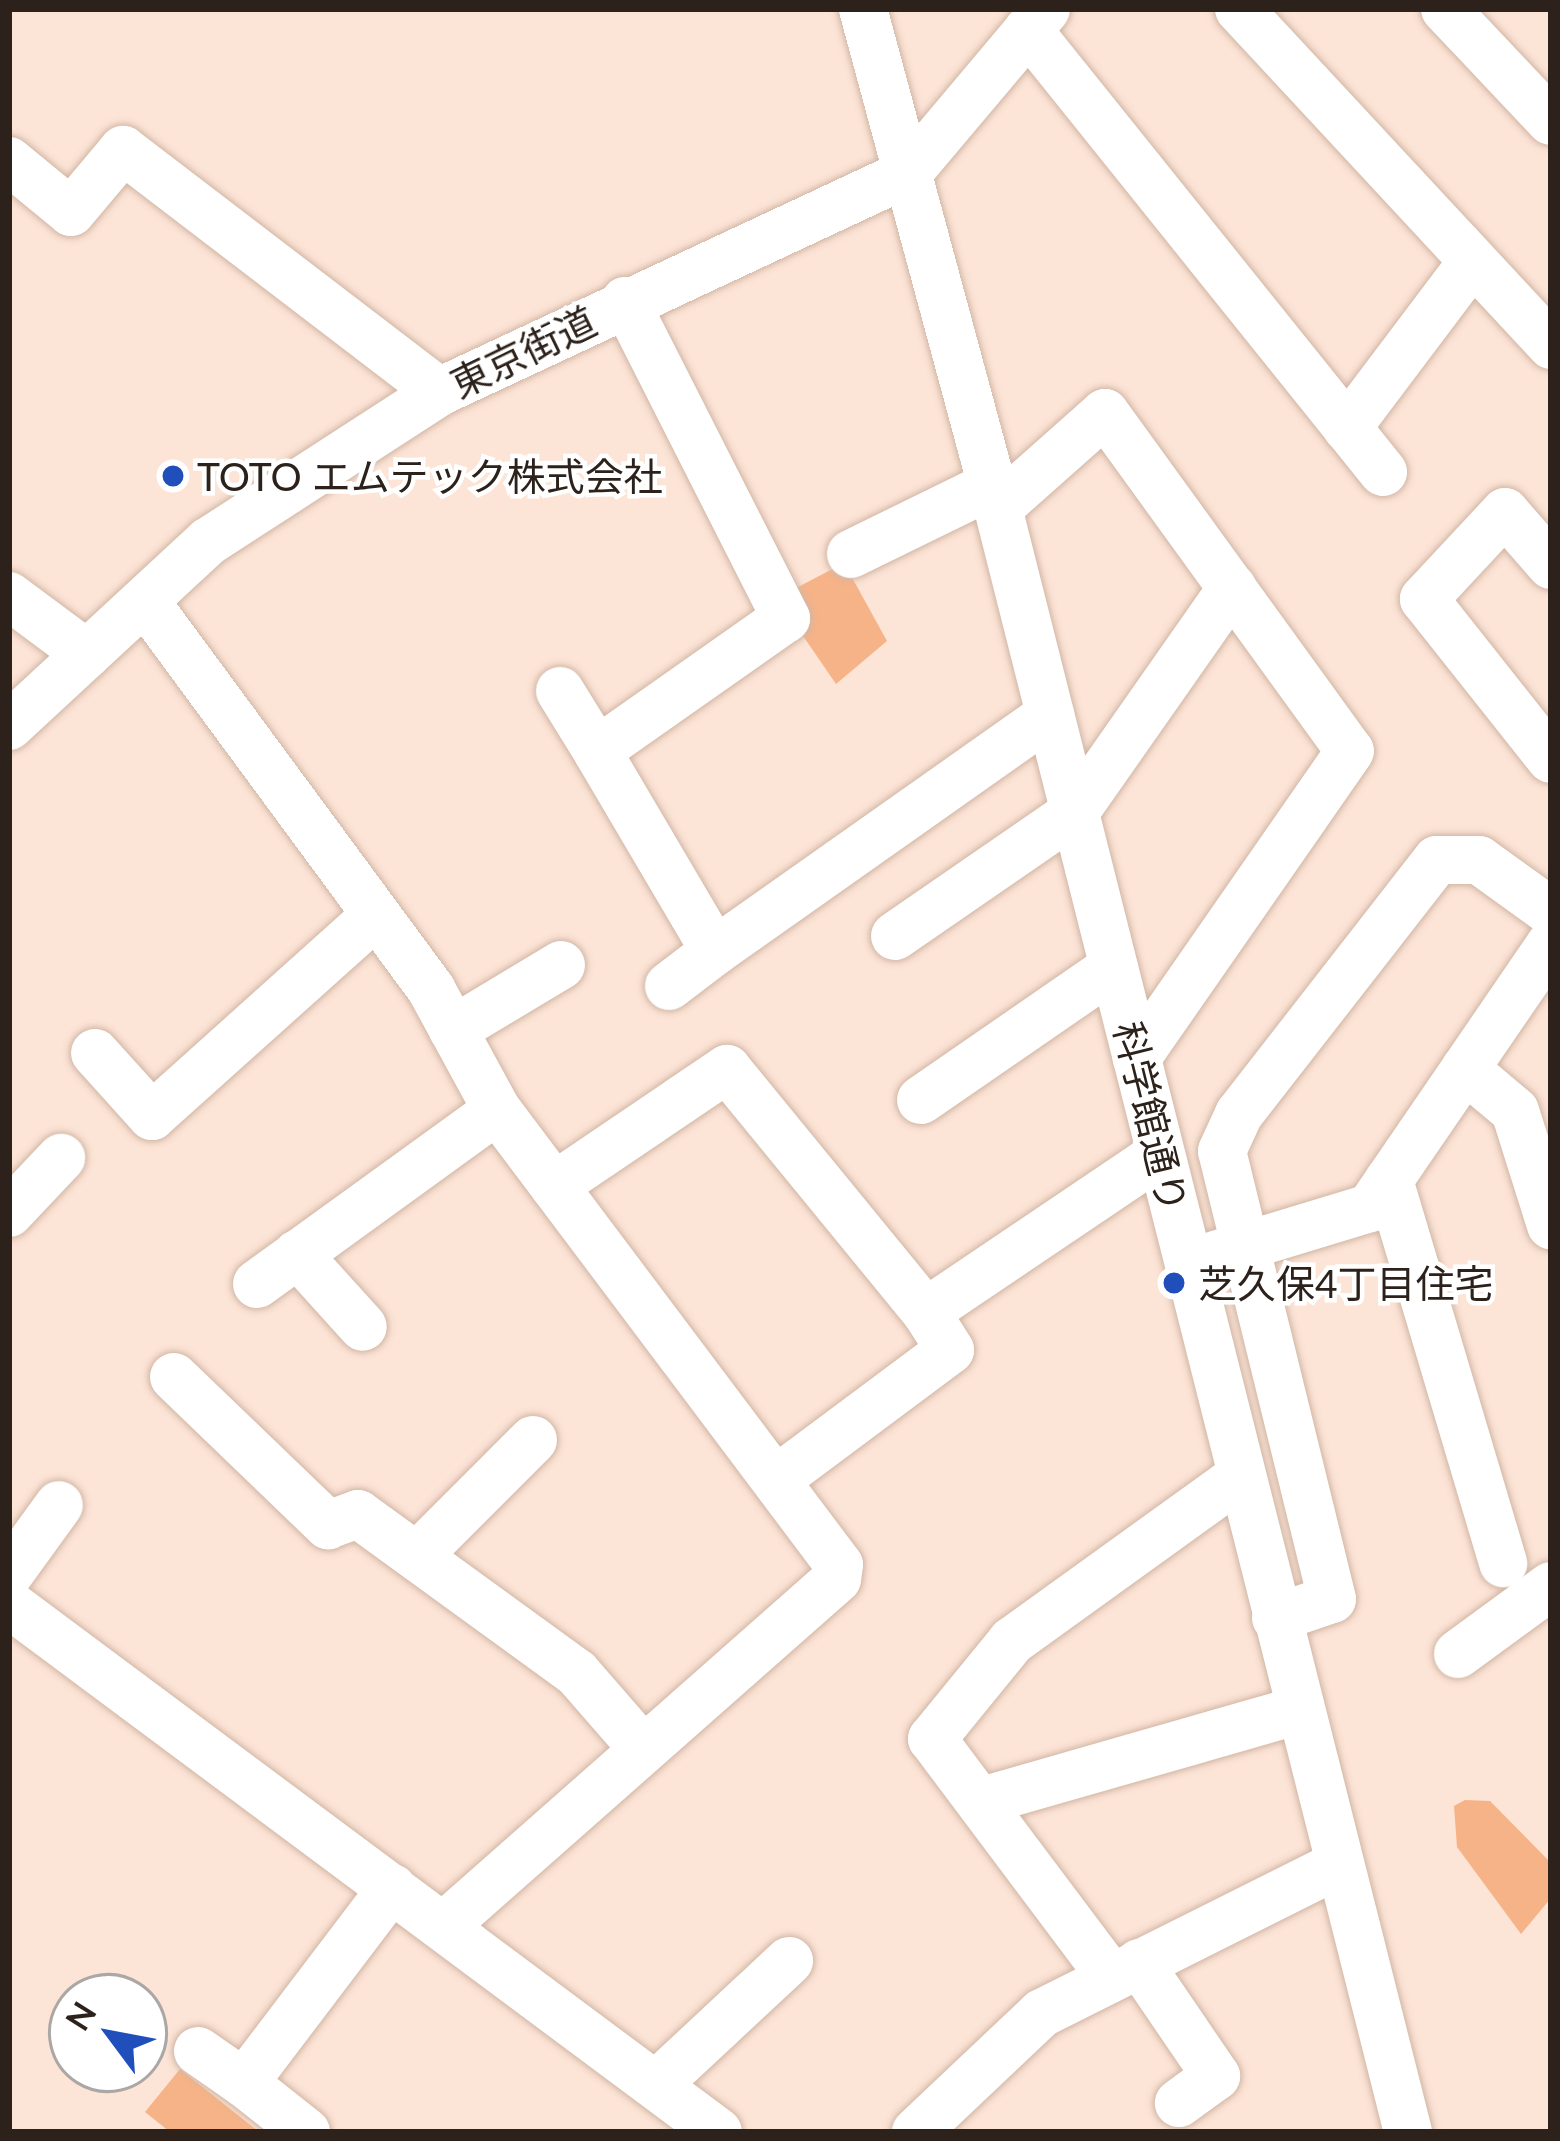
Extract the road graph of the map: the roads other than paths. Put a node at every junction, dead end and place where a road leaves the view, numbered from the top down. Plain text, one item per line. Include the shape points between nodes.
1 (863, 9) edge
2 (1239, 9) edge
3 (1445, 9) edge
4 (1037, 20) edge
5 (1551, 121) edge
6 (9, 161) edge
7 (908, 173) junction
8 (1472, 262) junction
9 (625, 301) junction
10 (1551, 345) edge
11 (439, 392) junction
12 (1347, 428) junction
13 (1383, 472) dead end
14 (994, 496) junction
15 (851, 554) dead end
16 (1551, 565) edge
17 (1232, 587) junction
18 (9, 596) edge
19 (145, 601) junction
20 (87, 654) junction
21 (560, 691) dead end
22 (1050, 715) junction
23 (9, 726) edge
24 (597, 751) junction
25 (1551, 759) edge
26 (1075, 812) junction
27 (1551, 911) edge
28 (376, 915) junction
29 (895, 936) dead end
30 (715, 952) junction
31 (561, 965) dead end
32 (1114, 967) junction
33 (1544, 970) edge
34 (669, 986) dead end
35 (453, 1030) junction
36 (95, 1052) dead end
37 (1137, 1058) junction
38 (1465, 1069) junction
39 (921, 1100) dead end
40 (497, 1110) junction
41 (1160, 1154) junction
42 (61, 1158) dead end
43 (1389, 1180) junction
44 (554, 1186) junction
45 (9, 1213) edge
46 (1551, 1225) edge
47 (1243, 1246) junction
48 (297, 1254) junction
49 (1188, 1264) junction
50 (257, 1284) dead end
51 (926, 1312) junction
52 (363, 1327) dead end
53 (176, 1376) dead end
54 (533, 1440) dead end
55 (1239, 1477) junction
56 (778, 1478) junction
57 (58, 1505) dead end
58 (416, 1556) junction
59 (1503, 1563) dead end
60 (9, 1574) edge
61 (1551, 1586) edge
62 (9, 1604) edge
63 (1276, 1618) junction
64 (1458, 1654) dead end
65 (1300, 1710) junction
66 (643, 1749) junction
67 (982, 1801) junction
68 (1339, 1864) junction
69 (392, 1888) junction
70 (444, 1927) junction
71 (789, 1961) dead end
72 (1125, 1970) junction
73 (198, 2051) dead end
74 (244, 2083) junction
75 (656, 2085) junction
76 (1179, 2103) dead end
77 (306, 2132) edge
78 (718, 2132) edge
79 (916, 2132) edge
80 (1408, 2132) edge

1 - 7 street, 科学館通り
2 - 8 street
3 - 5 street
4 - 7 street, 東京街道
4 - 12 street
6 - 11 street via 71,212 123,150
7 - 9 street, 東京街道
7 - 14 street, 科学館通り
8 - 10 street
8 - 12 street
9 - 11 street, 東京街道
9 - 24 street via 786,618
11 - 19 street, 東京街道 via 226,528
12 - 13 street
14 - 15 street
14 - 17 street via 1105,412
14 - 22 street, 科学館通り
16 - 25 street via 1505,512 1424,599
17 - 26 street
17 - 37 street via 1350,751
18 - 20 street
19 - 20 street, 東京街道
19 - 28 street
20 - 23 street, 東京街道
21 - 24 street
22 - 26 street, 科学館通り
22 - 30 street
24 - 30 street
26 - 29 street
26 - 32 street, 科学館通り
27 - 47 street via 1479,860 1437,860 1424,872 1238,1114 1222,1151
28 - 35 street
28 - 36 street via 152,1116
30 - 34 street
31 - 35 street
32 - 37 street, 科学館通り
32 - 39 street
33 - 38 street
35 - 40 street
37 - 41 street, 科学館通り
38 - 43 street
38 - 46 street via 1515,1111
40 - 44 street
40 - 48 street
41 - 49 street, 科学館通り
41 - 51 street
42 - 45 street
43 - 47 street via 1370,1208
43 - 59 street
44 - 51 street via 727,1069
44 - 56 street
47 - 49 street
47 - 63 street via 1332,1599
48 - 50 street
48 - 52 street
49 - 55 street, 科学館通り
51 - 56 street via 950,1350
53 - 58 street via 328,1525 358,1514
54 - 58 street
55 - 63 street, 科学館通り
55 - 67 street via 1012,1640 932,1739
56 - 66 street via 831,1549 837,1579
57 - 60 street
58 - 66 street via 577,1673
61 - 64 street
62 - 69 street
63 - 65 street, 科学館通り
65 - 67 street
65 - 68 street, 科学館通り
66 - 70 street
67 - 72 street
68 - 72 street
68 - 80 street, 科学館通り
69 - 70 street
69 - 74 street
70 - 75 street
71 - 75 street
72 - 76 street via 1216,2076
72 - 79 street via 1042,2013
73 - 74 street
74 - 77 street
75 - 78 street

